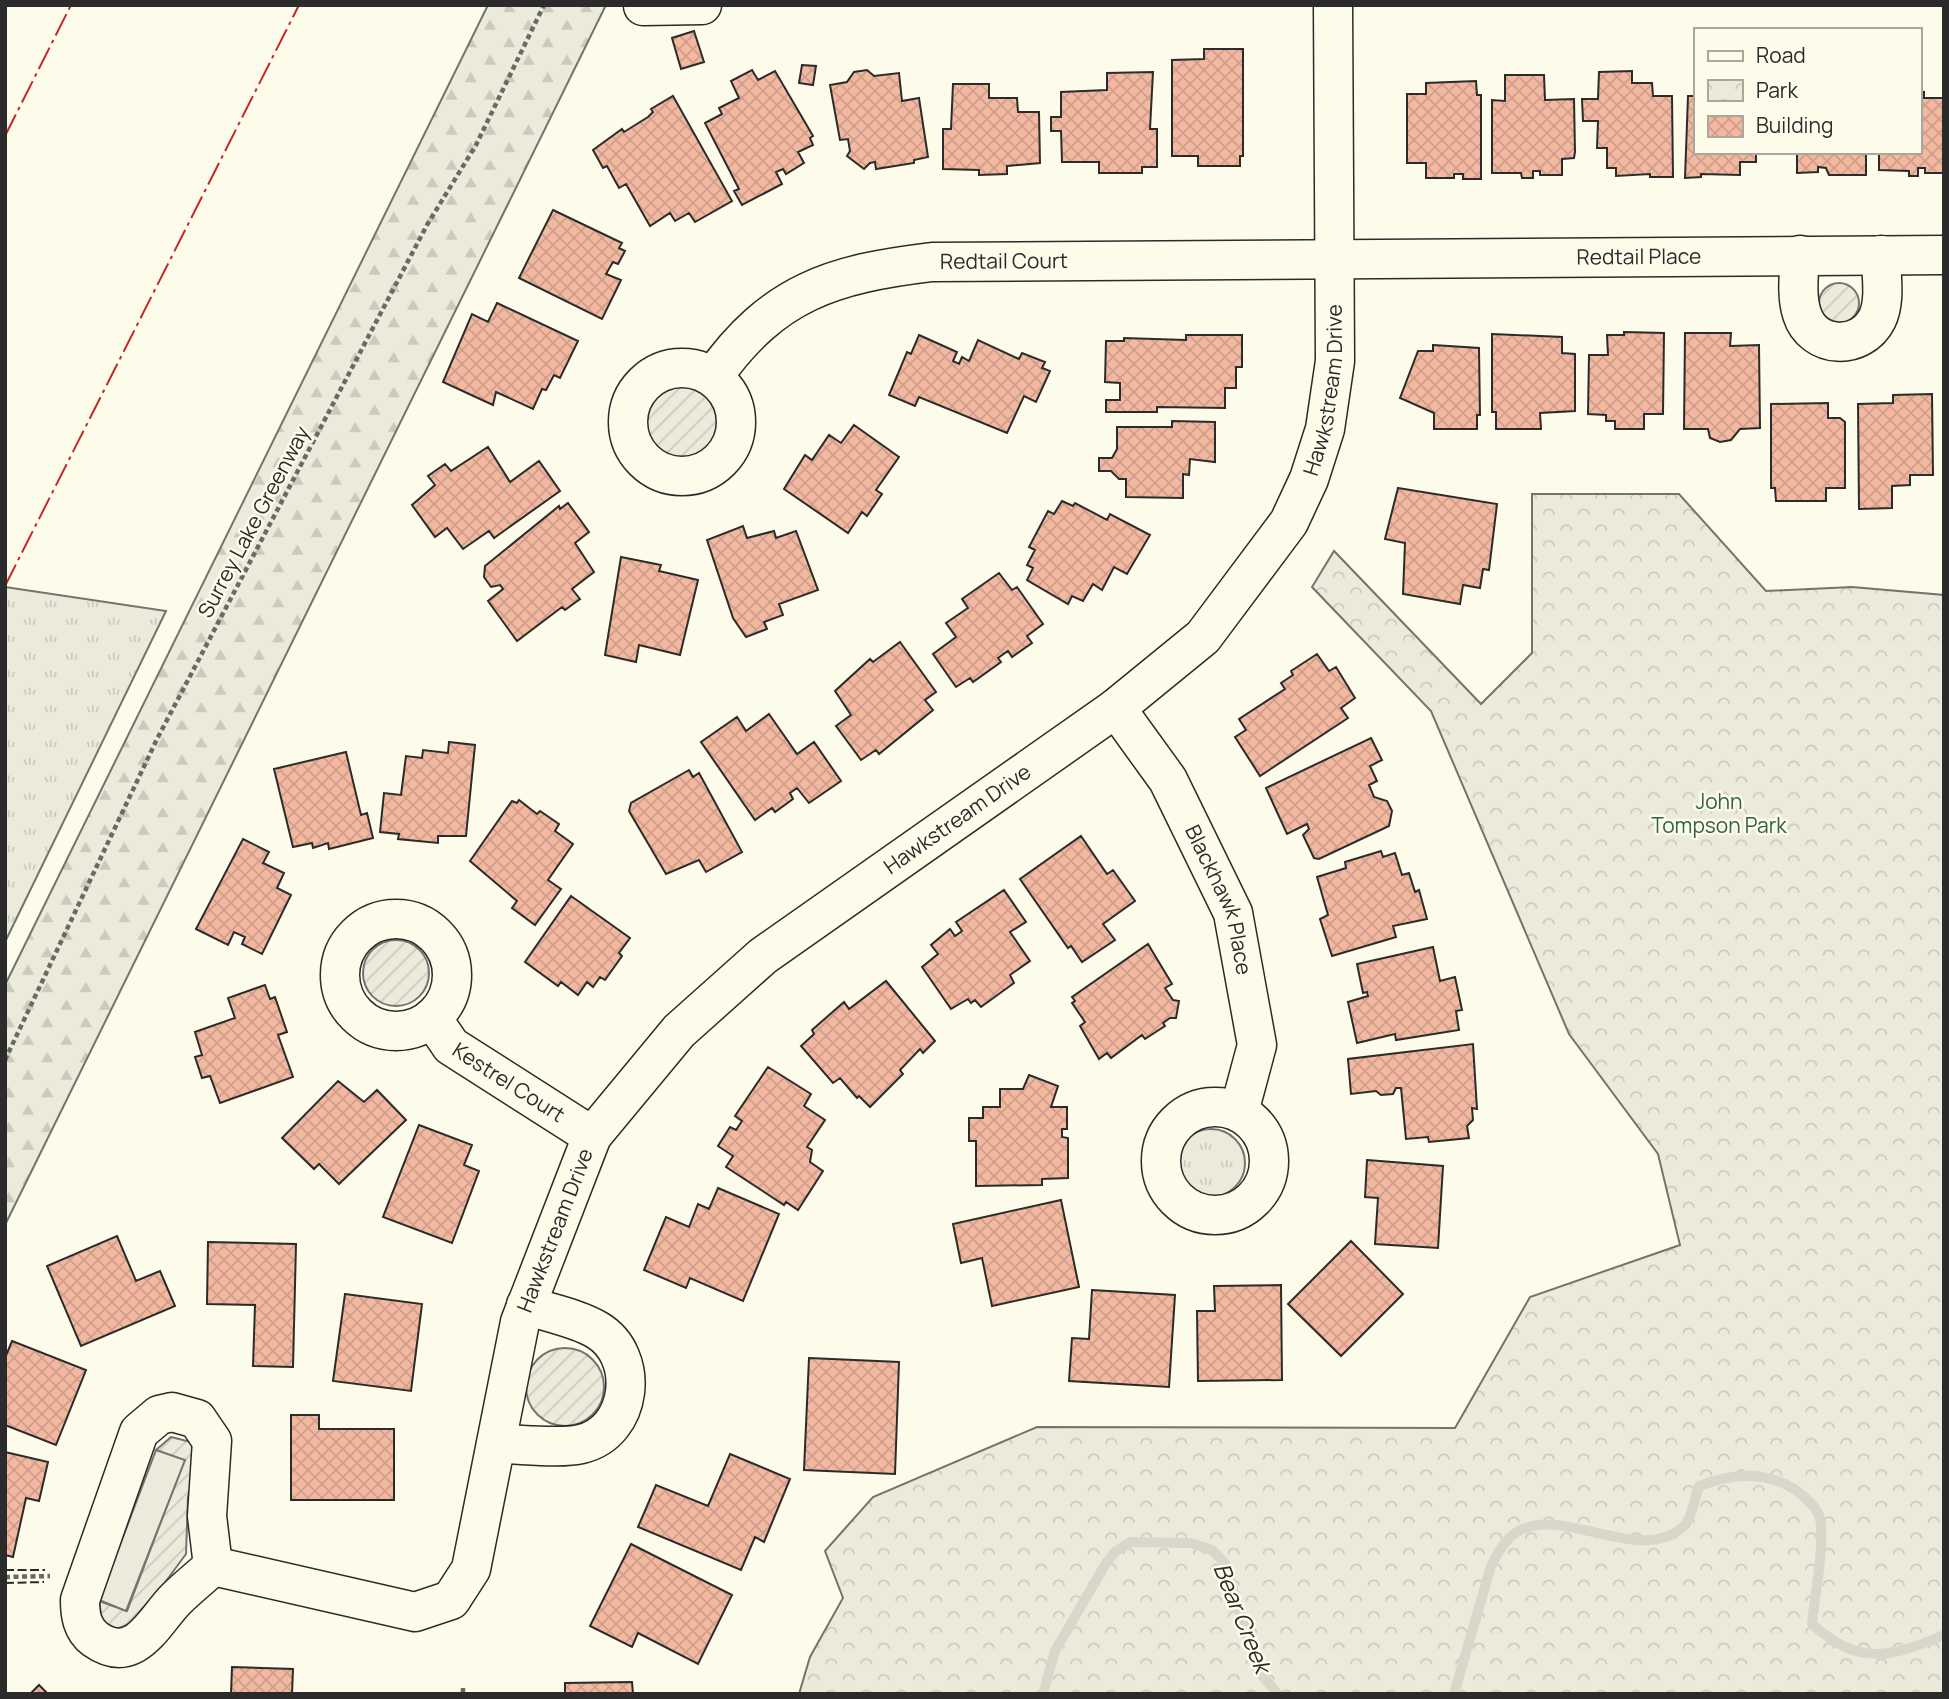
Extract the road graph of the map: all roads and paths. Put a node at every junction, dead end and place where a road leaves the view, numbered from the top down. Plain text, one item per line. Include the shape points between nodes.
1 (544, 5) edge
2 (702, 5) edge
3 (1333, 5) edge
4 (643, 6) edge
5 (1881, 255) junction
6 (1944, 255) edge
7 (1800, 256) junction
8 (1334, 258) junction
9 (713, 377) dead end
10 (1116, 708) junction
11 (432, 1018) dead end
12 (5, 1060) edge
13 (1238, 1112) dead end
14 (592, 1136) junction
15 (526, 1305) junction
16 (496, 1444) junction
17 (213, 1566) junction
18 (53, 1576) dead end
19 (5, 1577) edge

1 - 12 path, Surrey Lake Greenway via 476,145 427,225 157,740
2 - 4 street
3 - 8 street, Hawkstream Drive
5 - 6 street, Redtail Place
5 - 7 street, Redtail Place
5 - 7 street via 1878,317 1871,329 1846,342 1819,337 1808,327 1799,301
7 - 8 street, Redtail Place
8 - 9 street, Redtail Court via 932,262 870,270 797,296 734,348
8 - 10 street, Hawkstream Drive via 1335,360 1325,429 1289,522 1203,637
10 - 13 street, Blackhawk Place via 1168,780 1233,913 1257,1045
10 - 14 street, Hawkstream Drive via 725,987 679,1031
11 - 14 street, Kestrel Court via 451,1046
14 - 15 street, Hawkstream Drive
15 - 16 street, Hawkstream Drive
15 - 16 street via 597,1330 612,1344 623,1362 624,1402 600,1435 581,1444
16 - 17 street, Hawkstream Drive via 471,1569 451,1601 415,1612
17 - 17 street via 206,1516 212,1441 197,1419 172,1412 159,1415 139,1432 80,1600 84,1625 102,1643 115,1647 139,1641
18 - 19 path

